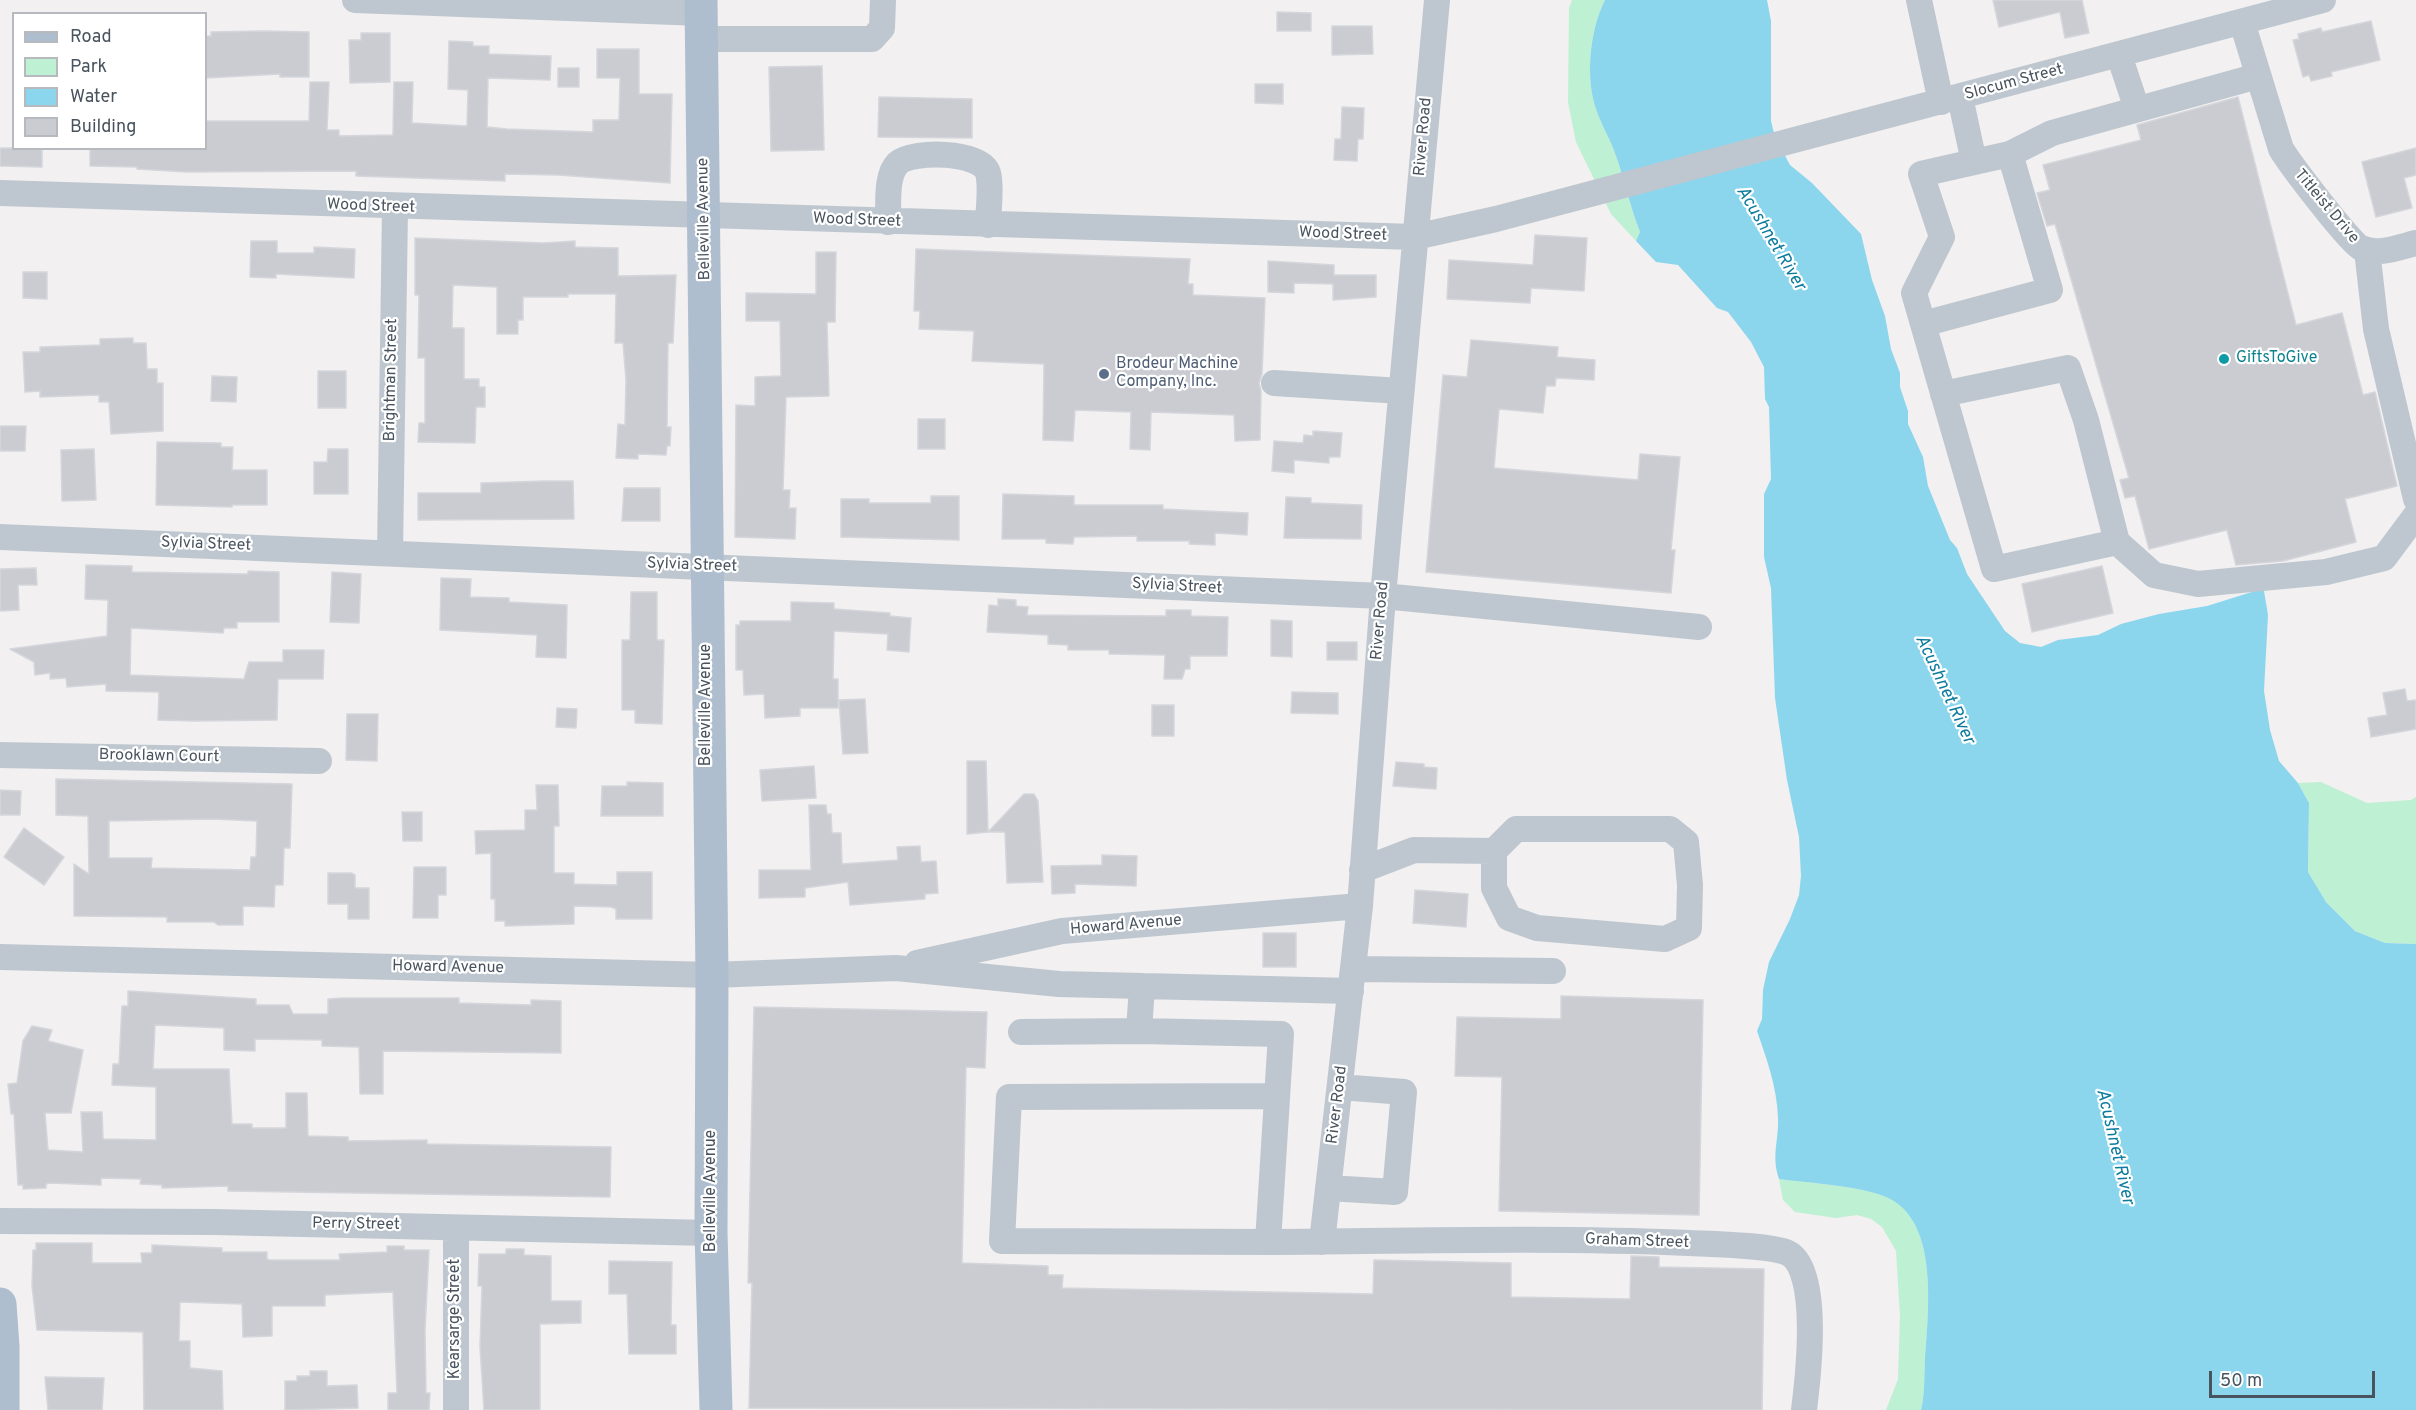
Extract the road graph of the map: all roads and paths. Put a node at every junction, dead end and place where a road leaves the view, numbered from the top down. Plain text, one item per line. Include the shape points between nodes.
1 (355, 0) edge
2 (883, 0) edge
3 (1437, 0) edge
4 (1918, 0) edge
5 (2323, 0) edge
6 (701, 17) edge
7 (2242, 22) junction
8 (2119, 55) junction
9 (2258, 76) junction
10 (1951, 100) junction
11 (2137, 109) junction
12 (2010, 154) junction
13 (1974, 162) junction
14 (1705, 164) joint
15 (0, 194) edge
16 (395, 208) junction
17 (705, 217) junction
18 (888, 222) junction
19 (988, 225) junction
20 (1415, 237) junction
21 (2416, 243) edge
22 (2367, 250) junction
23 (1923, 324) junction
24 (1274, 383) dead end
25 (1401, 391) junction
26 (1943, 394) junction
27 (2416, 499) edge
28 (2416, 515) edge
29 (0, 537) edge
30 (2117, 542) junction
31 (390, 553) junction
32 (707, 567) junction
33 (1383, 596) junction
34 (1699, 627) dead end
35 (0, 755) edge
36 (318, 761) dead end
37 (1494, 851) junction
38 (1362, 870) junction
39 (1360, 906) junction
40 (0, 957) edge
41 (896, 968) junction
42 (1553, 971) dead end
43 (712, 975) junction
44 (1352, 980) junction
45 (1142, 986) junction
46 (1139, 1031) junction
47 (1021, 1032) dead end
48 (1340, 1087) junction
49 (1277, 1096) junction
50 (1328, 1188) junction
51 (0, 1221) edge
52 (456, 1228) junction
53 (711, 1233) junction
54 (1268, 1242) junction
55 (1322, 1242) junction
56 (0, 1304) edge
57 (3, 1410) edge
58 (456, 1410) edge
59 (716, 1410) edge
60 (1804, 1410) edge

1 - 6 street
2 - 6 street via 882,28 872,39
3 - 20 street, River Road
4 - 10 street
5 - 7 street, Slocum Street
6 - 17 main road, Belleville Avenue
7 - 8 street, Slocum Street
7 - 9 street, Titleist Drive
8 - 10 street, Slocum Street
8 - 11 street
9 - 11 street
9 - 22 street, Titleist Drive via 2281,149 2291,165 2352,242
10 - 13 street
10 - 14 street, Slocum Street
11 - 12 street via 2052,133
12 - 13 street
12 - 23 street via 2050,290
13 - 23 street via 1921,174 1942,237 1914,293
14 - 20 street, Wood Street
15 - 16 street, Wood Street
16 - 17 street, Wood Street
16 - 31 street, Brightman Street
17 - 18 street, Wood Street
17 - 32 main road, Belleville Avenue
18 - 19 street, Wood Street
18 - 19 street via 890,178 898,163 917,155 968,157 982,164 988,174
19 - 20 street, Wood Street
20 - 25 street, River Road
21 - 22 street
22 - 27 street, Titleist Drive via 2376,329
23 - 26 street
24 - 25 street
25 - 33 street, River Road
26 - 30 street via 1994,569
26 - 30 street via 2068,368 2086,420
28 - 30 street via 2384,558 2314,573 2198,584 2154,575
29 - 31 street, Sylvia Street
31 - 32 street, Sylvia Street
32 - 33 street, Sylvia Street
32 - 43 main road, Belleville Avenue
33 - 34 street, Sylvia Street
33 - 38 street, River Road
35 - 36 street, Brooklawn Court
37 - 37 street via 1516,829 1671,829 1686,842 1689,928 1665,939 1537,928 1509,918 1494,888
37 - 38 street via 1414,850
38 - 39 street, River Road
39 - 41 street, Howard Avenue via 1062,931
39 - 44 street, River Road
40 - 43 street, Howard Avenue
41 - 43 street, Howard Avenue
41 - 45 street, Howard Avenue via 1059,984
42 - 44 street, Howard Avenue
43 - 53 main road, Belleville Avenue
44 - 45 street, Howard Avenue
44 - 48 street, River Road
45 - 46 street
46 - 47 street
46 - 49 street via 1281,1034
48 - 50 street, River Road
48 - 50 street via 1404,1092 1395,1192
49 - 54 street
49 - 54 street, Graham Street via 1009,1097 1002,1241
50 - 55 street, River Road
51 - 52 street, Perry Street
52 - 53 street, Perry Street
52 - 58 street, Kearsarge Street
53 - 59 main road, Belleville Avenue
54 - 55 street, Graham Street
55 - 60 street, Graham Street via 1619,1240 1740,1246 1788,1253 1802,1268 1808,1290 1809,1371
56 - 57 main road

